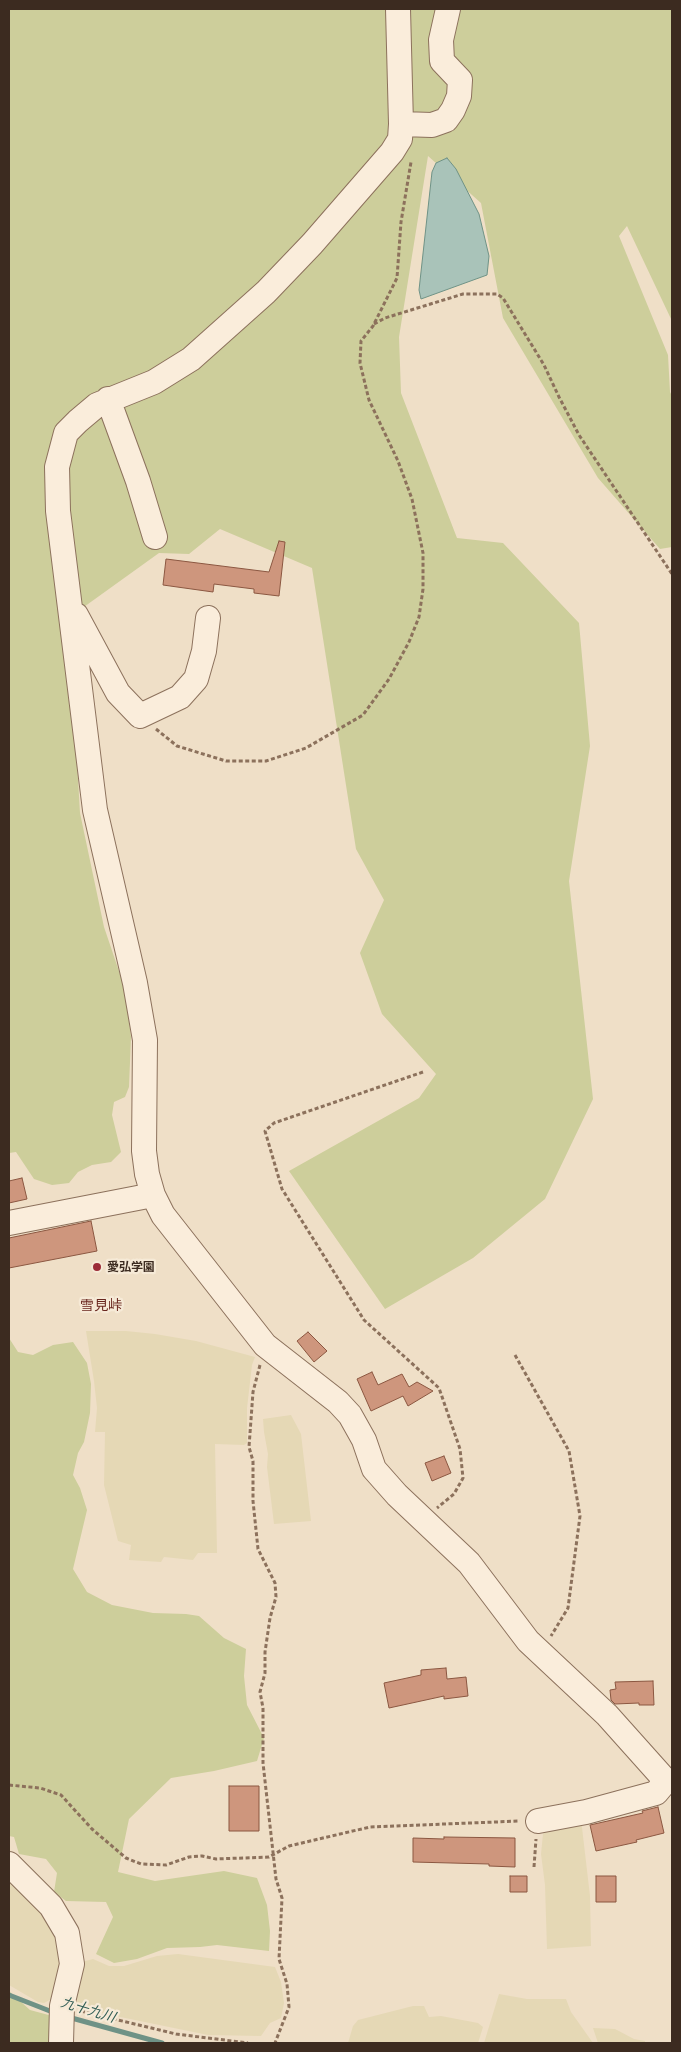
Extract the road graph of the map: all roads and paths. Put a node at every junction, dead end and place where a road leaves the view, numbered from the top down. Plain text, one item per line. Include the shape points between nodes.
1 (398, 9) edge
2 (448, 9) edge
3 (401, 124) junction
4 (412, 156) dead end
5 (373, 326) junction
6 (108, 399) junction
7 (155, 537) dead end
8 (672, 574) edge
9 (69, 600) junction
10 (208, 618) dead end
11 (140, 716) junction
12 (423, 1072) dead end
13 (153, 1195) junction
14 (9, 1223) edge
15 (269, 1349) junction
16 (515, 1355) dead end
17 (424, 1520) junction
18 (540, 1652) junction
19 (669, 1781) edge
20 (9, 1784) edge
21 (538, 1821) junction
22 (275, 1854) junction
23 (9, 1864) edge
24 (534, 1867) dead end
25 (62, 2018) edge
26 (248, 2043) edge
27 (275, 2043) edge

1 - 3 street
2 - 3 street via 440,40 442,61 460,80 459,96 446,120 432,125
3 - 6 street via 400,139 392,152 266,292 192,359 154,382
4 - 5 path via 397,278
5 - 8 path via 385,318 463,294 497,294 503,298 544,365 579,435
5 - 11 path via 361,341 360,363 369,400 412,499 423,553 419,616 389,679 363,714 306,748 266,762 226,762 178,746
6 - 7 street
6 - 9 street via 66,433 57,467 58,511
9 - 11 street via 118,693
9 - 13 street via 95,810 145,1040 144,1151
10 - 11 street via 196,679 180,697
12 - 17 path via 274,1123 265,1131 282,1189 364,1320 439,1388 460,1449 464,1478 454,1494
13 - 14 street
13 - 15 street via 163,1215
15 - 17 street via 350,1415 364,1440 374,1469
15 - 22 path via 260,1366 254,1392 249,1447 254,1461 253,1501 258,1549 276,1590 260,1692 263,1763
16 - 18 path via 569,1451 580,1516 568,1608
17 - 18 street via 469,1563 528,1641
18 - 19 street via 607,1715
19 - 21 street via 656,1793
20 - 22 path via 40,1788 61,1795 92,1829 126,1858 141,1864 166,1865 189,1856 216,1859
21 - 22 path via 370,1827 289,1846
21 - 24 path
22 - 27 path via 276,1879 282,1898 279,1958 287,1984 289,2006
23 - 25 street via 51,1906 67,1933 72,1964
25 - 26 path via 80,2010 176,2034

